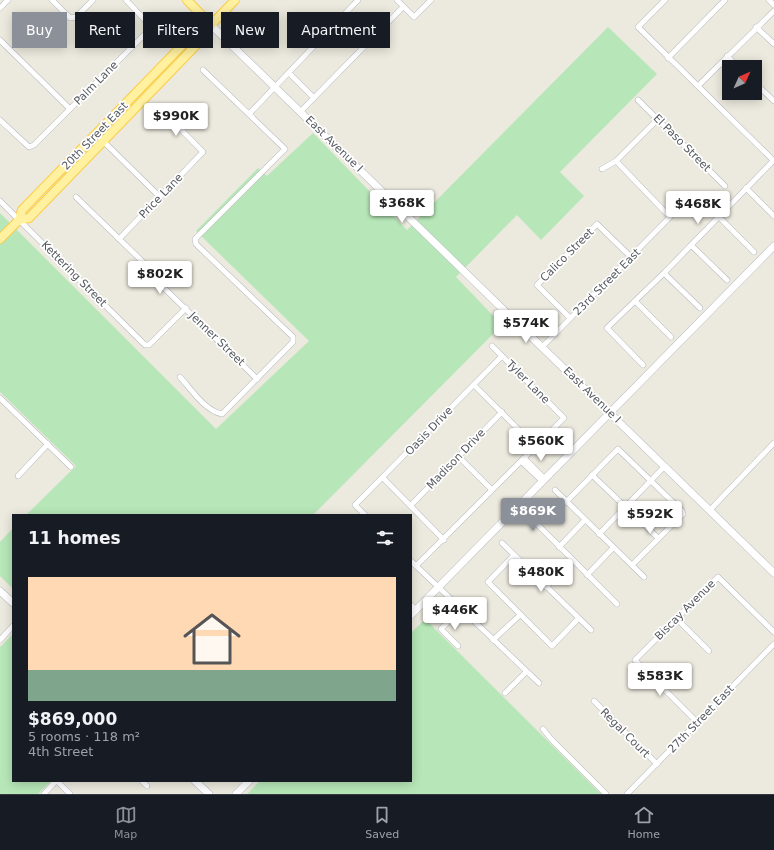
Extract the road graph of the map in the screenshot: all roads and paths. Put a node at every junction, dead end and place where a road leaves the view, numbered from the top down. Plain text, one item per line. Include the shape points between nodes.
1 (8, 0) edge
2 (52, 0) edge
3 (93, 0) edge
4 (126, 0) edge
5 (187, 0) edge
6 (235, 0) edge
7 (358, 0) edge
8 (397, 0) edge
9 (431, 0) edge
10 (665, 0) edge
11 (725, 0) edge
12 (769, 0) edge
13 (774, 5) edge
14 (403, 7) junction
15 (0, 8) edge
16 (774, 11) edge
17 (199, 12) edge
18 (213, 22) edge
19 (213, 26) edge
20 (756, 27) junction
21 (0, 40) edge
22 (774, 44) edge
23 (180, 48) edge
24 (193, 48) edge
25 (727, 56) junction
26 (668, 58) junction
27 (731, 60) edge
28 (203, 70) dead end
29 (289, 73) junction
30 (698, 86) junction
31 (275, 87) junction
32 (762, 90) edge
33 (314, 98) junction
34 (638, 100) dead end
35 (774, 101) edge
36 (70, 109) junction
37 (162, 110) dead end
38 (300, 112) junction
39 (249, 114) junction
40 (658, 119) junction
41 (0, 120) edge
42 (96, 134) junction
43 (103, 141) junction
44 (616, 161) junction
45 (774, 161) edge
46 (602, 169) dead end
47 (725, 186) dead end
48 (746, 188) junction
49 (76, 196) dead end
50 (160, 197) junction
51 (0, 201) edge
52 (718, 216) junction
53 (774, 216) edge
54 (19, 220) junction
55 (0, 239) edge
56 (119, 239) junction
57 (691, 245) junction
58 (774, 246) edge
59 (754, 252) dead end
60 (632, 258) junction
61 (664, 273) junction
62 (727, 280) dead end
63 (635, 301) junction
64 (186, 308) junction
65 (700, 308) dead end
66 (570, 318) junction
67 (671, 337) dead end
68 (492, 346) dead end
69 (543, 346) junction
70 (502, 356) junction
71 (643, 365) dead end
72 (180, 377) dead end
73 (258, 379) junction
74 (474, 385) junction
75 (0, 398) edge
76 (502, 412) junction
77 (610, 412) junction
78 (774, 443) edge
79 (48, 444) junction
80 (535, 446) junction
81 (458, 456) junction
82 (522, 459) junction
83 (665, 466) junction
84 (71, 467) dead end
85 (592, 475) junction
86 (18, 476) dead end
87 (382, 478) junction
88 (544, 480) junction
89 (650, 481) junction
90 (492, 490) junction
91 (555, 490) dead end
92 (566, 502) junction
93 (411, 505) junction
94 (519, 506) junction
95 (625, 507) junction
96 (710, 510) junction
97 (364, 514) edge
98 (585, 520) junction
99 (599, 534) junction
100 (658, 538) junction
101 (444, 540) junction
102 (502, 543) dead end
103 (559, 547) junction
104 (613, 548) junction
105 (514, 555) junction
106 (572, 560) junction
107 (412, 562) edge
108 (632, 565) junction
109 (416, 566) junction
110 (774, 573) edge
111 (587, 575) junction
112 (644, 577) dead end
113 (438, 587) junction
114 (546, 587) junction
115 (0, 591) edge
116 (12, 602) edge
117 (617, 604) dead end
118 (462, 608) junction
119 (413, 610) edge
120 (520, 615) junction
121 (578, 619) junction
122 (677, 619) junction
123 (12, 627) edge
124 (592, 630) dead end
125 (774, 632) edge
126 (0, 640) edge
127 (493, 640) junction
128 (774, 644) edge
129 (458, 646) dead end
130 (709, 651) dead end
131 (526, 672) junction
132 (539, 683) dead end
133 (505, 693) dead end
134 (594, 702) dead end
135 (697, 722) junction
136 (543, 729) dead end
137 (657, 764) junction
138 (56, 782) edge
139 (58, 782) edge
140 (143, 782) edge
141 (196, 782) edge
142 (248, 782) edge
143 (147, 786) dead end
144 (44, 794) edge
145 (70, 794) edge
146 (209, 794) edge
147 (236, 794) edge
148 (606, 794) edge
149 (627, 794) edge

1 - 15 street
2 - 3 street via 70,18 76,17
4 - 36 street, Palm Lane via 148,25 146,33
5 - 17 main road, East Avenue I
6 - 18 main road, 20th Street East
7 - 29 street
8 - 14 street
9 - 14 street via 414,17
10 - 26 street via 638,27
11 - 26 street
12 - 13 street
14 - 33 street
16 - 20 street
19 - 31 main road, East Avenue I
20 - 22 street
20 - 25 street
21 - 36 street
23 - 42 main road, 20th Street East
24 - 43 main road, 20th Street East
25 - 27 street
25 - 30 street
26 - 30 street
28 - 39 street
29 - 31 street
29 - 33 street
30 - 45 street
31 - 38 main road, East Avenue I
31 - 39 street
32 - 35 street
33 - 38 street
34 - 40 street, El Paso Street
36 - 41 street, Palm Lane via 29,147
37 - 50 street, Price Lane via 203,152
38 - 69 main road, East Avenue I
39 - 73 street via 285,149 195,238 196,244 293,337 293,342
40 - 44 street
40 - 47 street, El Paso Street
42 - 43 street
42 - 54 main road, 20th Street East via 22,210
43 - 50 street
43 - 54 main road, 20th Street East via 29,218
44 - 46 street
44 - 60 street, 23rd Street East via 670,217
45 - 48 street
48 - 52 street
48 - 53 street
49 - 56 street, Jenner Street
50 - 56 street, Price Lane
51 - 54 street, Kettering Street
52 - 57 street
52 - 59 street
54 - 55 main road, 20th Street East
54 - 64 street, Kettering Street via 145,345 149,345
56 - 64 street, Jenner Street
57 - 61 street
57 - 62 street
58 - 77 main road
60 - 66 street, 23rd Street East
60 - 66 street, Calico Street via 597,224 537,285
61 - 63 street
61 - 65 street
63 - 67 street
63 - 71 street via 607,328
64 - 73 street, Jenner Street
66 - 69 street, 23rd Street East
68 - 70 street, Tyler Lane
69 - 77 main road, East Avenue I
70 - 74 street, Oasis Drive
70 - 80 street, Tyler Lane via 564,418
72 - 73 street via 209,407 222,414
74 - 76 street
74 - 87 street, Oasis Drive
75 - 79 street
76 - 80 street
76 - 81 street, Madison Drive
77 - 83 main road, East Avenue I
77 - 88 main road
78 - 96 street
79 - 84 street
79 - 86 street
80 - 82 street
81 - 90 street
81 - 93 street, Madison Drive
82 - 88 street
82 - 90 street
83 - 89 street
83 - 96 main road, East Avenue I
85 - 89 street via 618,449
85 - 92 street
85 - 95 street
87 - 93 street
87 - 97 street, Oasis Drive via 355,505
88 - 94 main road
89 - 95 street
89 - 100 street via 683,514
90 - 101 street
91 - 92 street
92 - 98 street
93 - 101 street
94 - 103 street
94 - 113 main road
95 - 99 street
95 - 100 street
96 - 110 main road, East Avenue I
98 - 99 street
98 - 103 street
99 - 104 street
100 - 108 street
101 - 109 street
102 - 105 street
103 - 106 street
104 - 108 street
104 - 111 street
105 - 114 street
105 - 120 street via 488,582
106 - 111 street
106 - 114 street
107 - 109 street
108 - 112 street
109 - 113 street
111 - 117 street
113 - 118 street
113 - 119 main road
114 - 121 street
115 - 116 main road
118 - 127 street
118 - 129 street via 441,629
120 - 121 street via 552,646
120 - 127 street
121 - 124 street
122 - 125 street, Biscay Avenue via 718,577
122 - 130 street
122 - 135 street, Biscay Avenue via 635,660
123 - 126 street
127 - 131 street
128 - 135 street, 27th Street East
131 - 132 street
131 - 133 street
134 - 137 street, Regal Court
135 - 137 street, 27th Street East
136 - 148 street
137 - 149 street, 27th Street East
138 - 144 street
139 - 145 street
140 - 143 street
141 - 146 main road
142 - 147 main road

